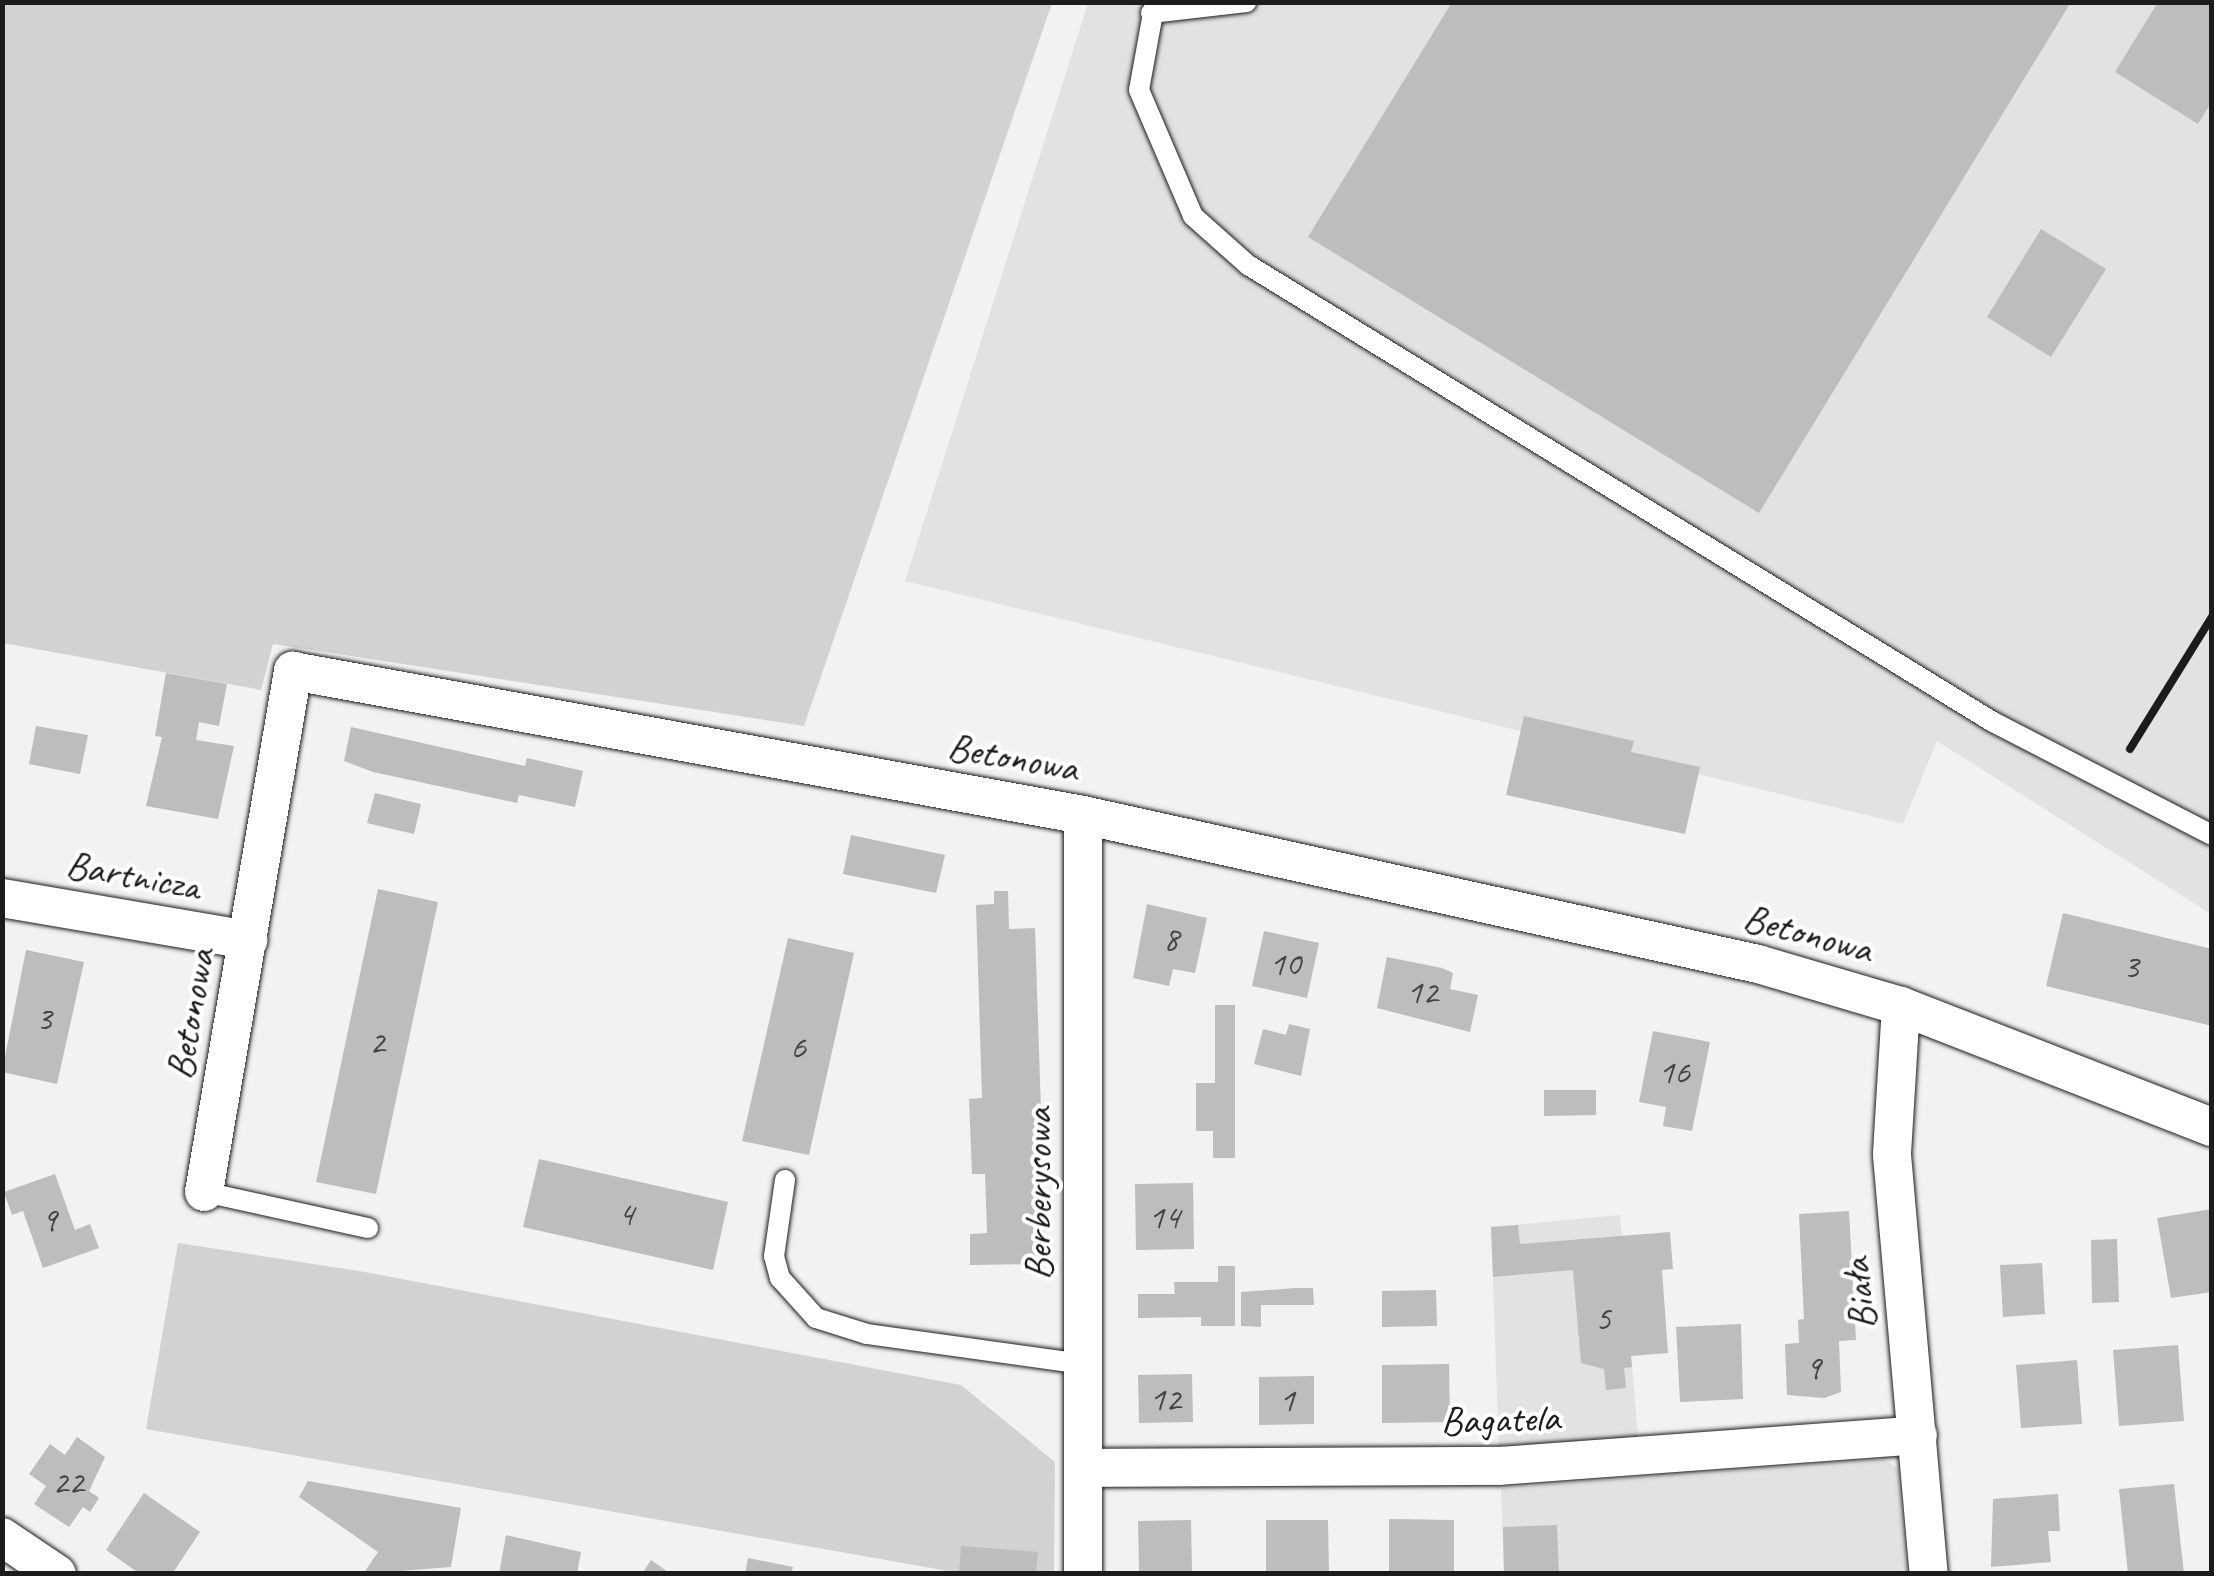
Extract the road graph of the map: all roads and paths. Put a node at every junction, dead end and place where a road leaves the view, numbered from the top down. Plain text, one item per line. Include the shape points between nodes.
1 (1246, 2) edge
2 (1153, 8) edge
3 (1083, 815) junction
4 (2212, 835) edge
5 (2, 898) edge
6 (248, 940) junction
7 (1901, 1006) junction
8 (2212, 1126) edge
9 (784, 1180) dead end
10 (204, 1192) joint
11 (368, 1228) dead end
12 (1083, 1364) junction
13 (1918, 1435) junction
14 (1084, 1468) junction
15 (2, 1537) edge
16 (57, 1574) edge
17 (1083, 1574) edge
18 (1929, 1574) edge

1 - 2 lane
2 - 4 lane via 1139,90 1158,145 1194,216 1248,266 1993,722
3 - 6 street, Betonowa via 293,671
3 - 7 street, Betonowa via 1600,927
3 - 12 street, Berberysowa
5 - 6 street, Bartnicza
6 - 10 street, Betonowa
7 - 8 street, Betonowa
7 - 13 street, Biała via 1892,1154
9 - 12 lane via 774,1256 780,1278 816,1318 867,1334
10 - 11 lane
12 - 14 street, Berberysowa
13 - 14 street, Bagatela via 1498,1466
13 - 18 street, Biała
14 - 17 street, Berberysowa
15 - 16 street

